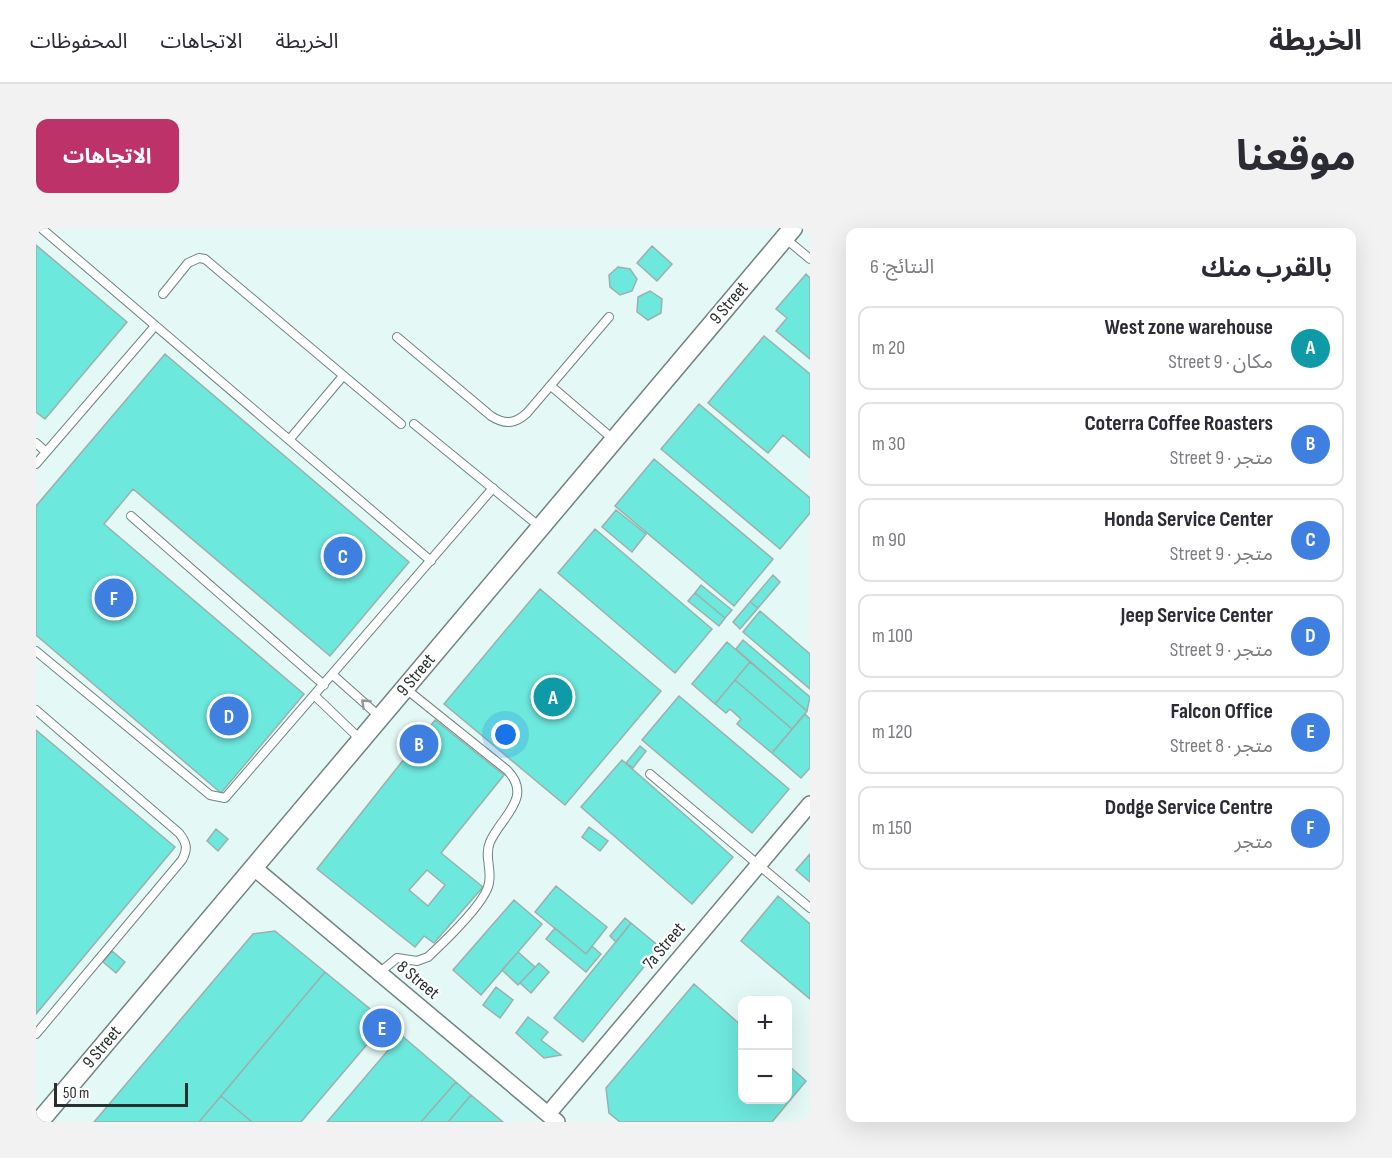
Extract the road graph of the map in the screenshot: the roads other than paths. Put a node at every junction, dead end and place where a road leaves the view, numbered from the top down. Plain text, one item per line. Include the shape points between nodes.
1 (41, 228) edge
2 (789, 233) edge
3 (810, 259) edge
4 (163, 294) dead end
5 (609, 317) dead end
6 (155, 326) junction
7 (397, 337) dead end
8 (344, 376) junction
9 (550, 386) junction
10 (401, 424) dead end
11 (414, 424) dead end
12 (289, 440) junction
13 (614, 440) junction
14 (36, 443) edge
15 (46, 452) junction
16 (36, 464) edge
17 (493, 488) junction
18 (131, 516) dead end
19 (540, 527) junction
20 (431, 561) junction
21 (36, 651) edge
22 (333, 675) junction
23 (324, 686) junction
24 (405, 688) junction
25 (315, 696) junction
26 (36, 710) edge
27 (380, 717) junction
28 (361, 740) junction
29 (650, 774) dead end
30 (810, 804) edge
31 (759, 865) junction
32 (253, 867) junction
33 (810, 908) edge
34 (379, 973) junction
35 (36, 1034) edge
36 (553, 1120) edge
37 (39, 1122) edge

1 - 6 lane
2 - 3 lane
2 - 13 street, 9 Street
4 - 8 lane via 188,263 205,259
5 - 9 lane
6 - 12 lane
6 - 15 lane
7 - 9 lane via 500,421 520,420
8 - 10 lane
8 - 12 lane
9 - 13 lane
11 - 17 lane
12 - 20 lane
13 - 19 street, 9 Street
14 - 15 lane
15 - 16 lane
17 - 19 lane
17 - 20 lane
18 - 23 lane
19 - 24 street, 9 Street
20 - 22 lane
21 - 25 lane via 219,799 230,795
22 - 23 lane
27 -> 22 lane
23 - 25 lane
24 - 27 street, 9 Street
24 - 34 lane via 507,770 516,782 518,796 489,846 490,880 483,897 428,957 417,961 397,958
25 - 28 lane
26 - 35 lane via 179,833 187,851
27 - 28 street, 9 Street
28 - 32 street, 9 Street
29 - 31 lane
30 - 31 street, 7a Street
31 - 33 lane
31 - 36 street, 7a Street
32 - 34 street, 8 Street
32 - 37 street, 9 Street
34 - 36 street, 8 Street

